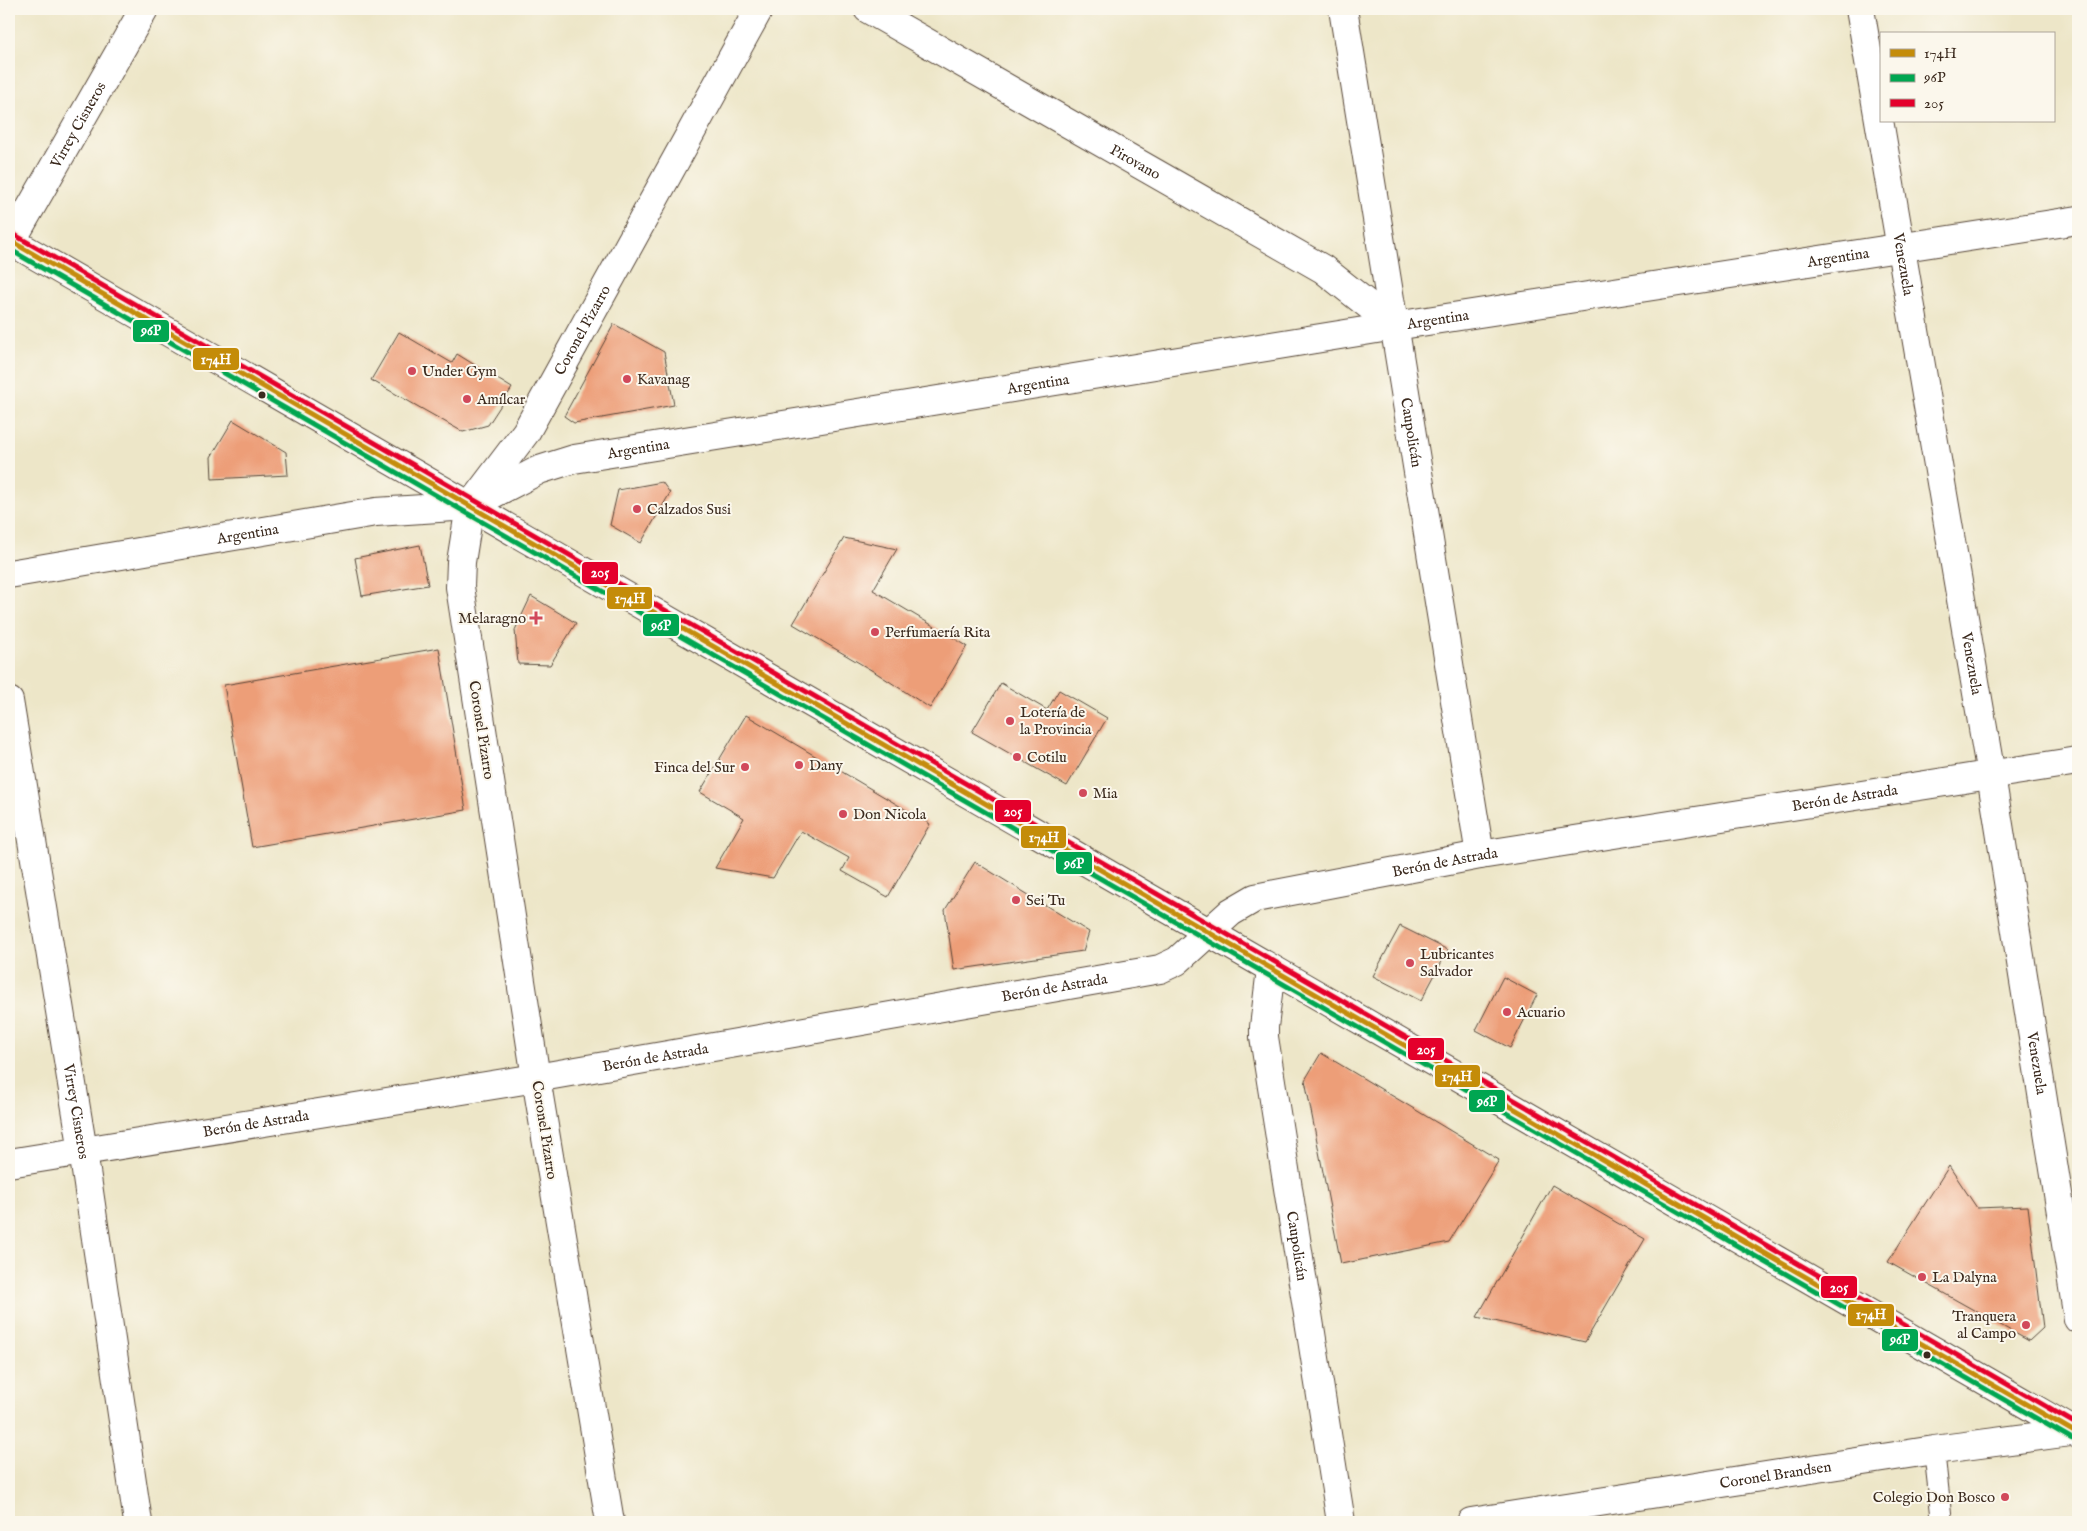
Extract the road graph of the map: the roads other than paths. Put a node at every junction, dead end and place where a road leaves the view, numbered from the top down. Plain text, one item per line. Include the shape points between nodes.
1 (144, 9) edge
2 (758, 9) edge
3 (868, 9) edge
4 (1343, 9) edge
5 (1860, 9) edge
6 (2078, 220) edge
7 (10, 241) edge
8 (1901, 247) junction
9 (1395, 326) junction
10 (470, 506) junction
11 (9, 574) edge
12 (9, 702) edge
13 (2078, 761) edge
14 (1991, 775) junction
15 (1480, 855) junction
16 (1210, 933) junction
17 (1271, 969) junction
18 (536, 1078) junction
19 (83, 1150) junction
20 (9, 1163) edge
21 (2078, 1319) edge
22 (2077, 1429) edge
23 (1934, 1450) junction
24 (138, 1522) edge
25 (610, 1522) edge
26 (1341, 1522) edge
27 (1471, 1522) edge
28 (1942, 1522) edge

1 - 7 street, Virrey Cisneros
2 - 10 street, Coronel Pizarro via 526,432
3 - 9 street, Pirovano via 1323,270
4 - 9 street, Caupolicán
5 - 8 street, Venezuela
6 - 8 street, Argentina
7 - 10 street
8 - 9 street, Argentina
8 - 14 street, Venezuela
9 - 10 street, Argentina via 574,459 539,470
9 - 15 street, Caupolicán
10 - 11 street, Argentina via 376,512
10 - 16 street
10 - 18 street, Coronel Pizarro via 460,587
12 - 19 street, Virrey Cisneros
13 - 14 street, Berón de Astrada
14 - 15 street, Berón de Astrada
14 - 21 street, Venezuela
15 - 16 street, Berón de Astrada via 1256,898 1231,912
16 - 17 street
16 - 18 street, Berón de Astrada via 1177,961 1160,969
17 - 22 street
17 - 26 street, Caupolicán via 1264,1037
18 - 19 street, Berón de Astrada
18 - 25 street, Coronel Pizarro
19 - 20 street, Berón de Astrada
19 - 24 street, Virrey Cisneros
22 - 23 street, Coronel Brandsen
23 - 27 street, Coronel Brandsen
23 - 28 lane

